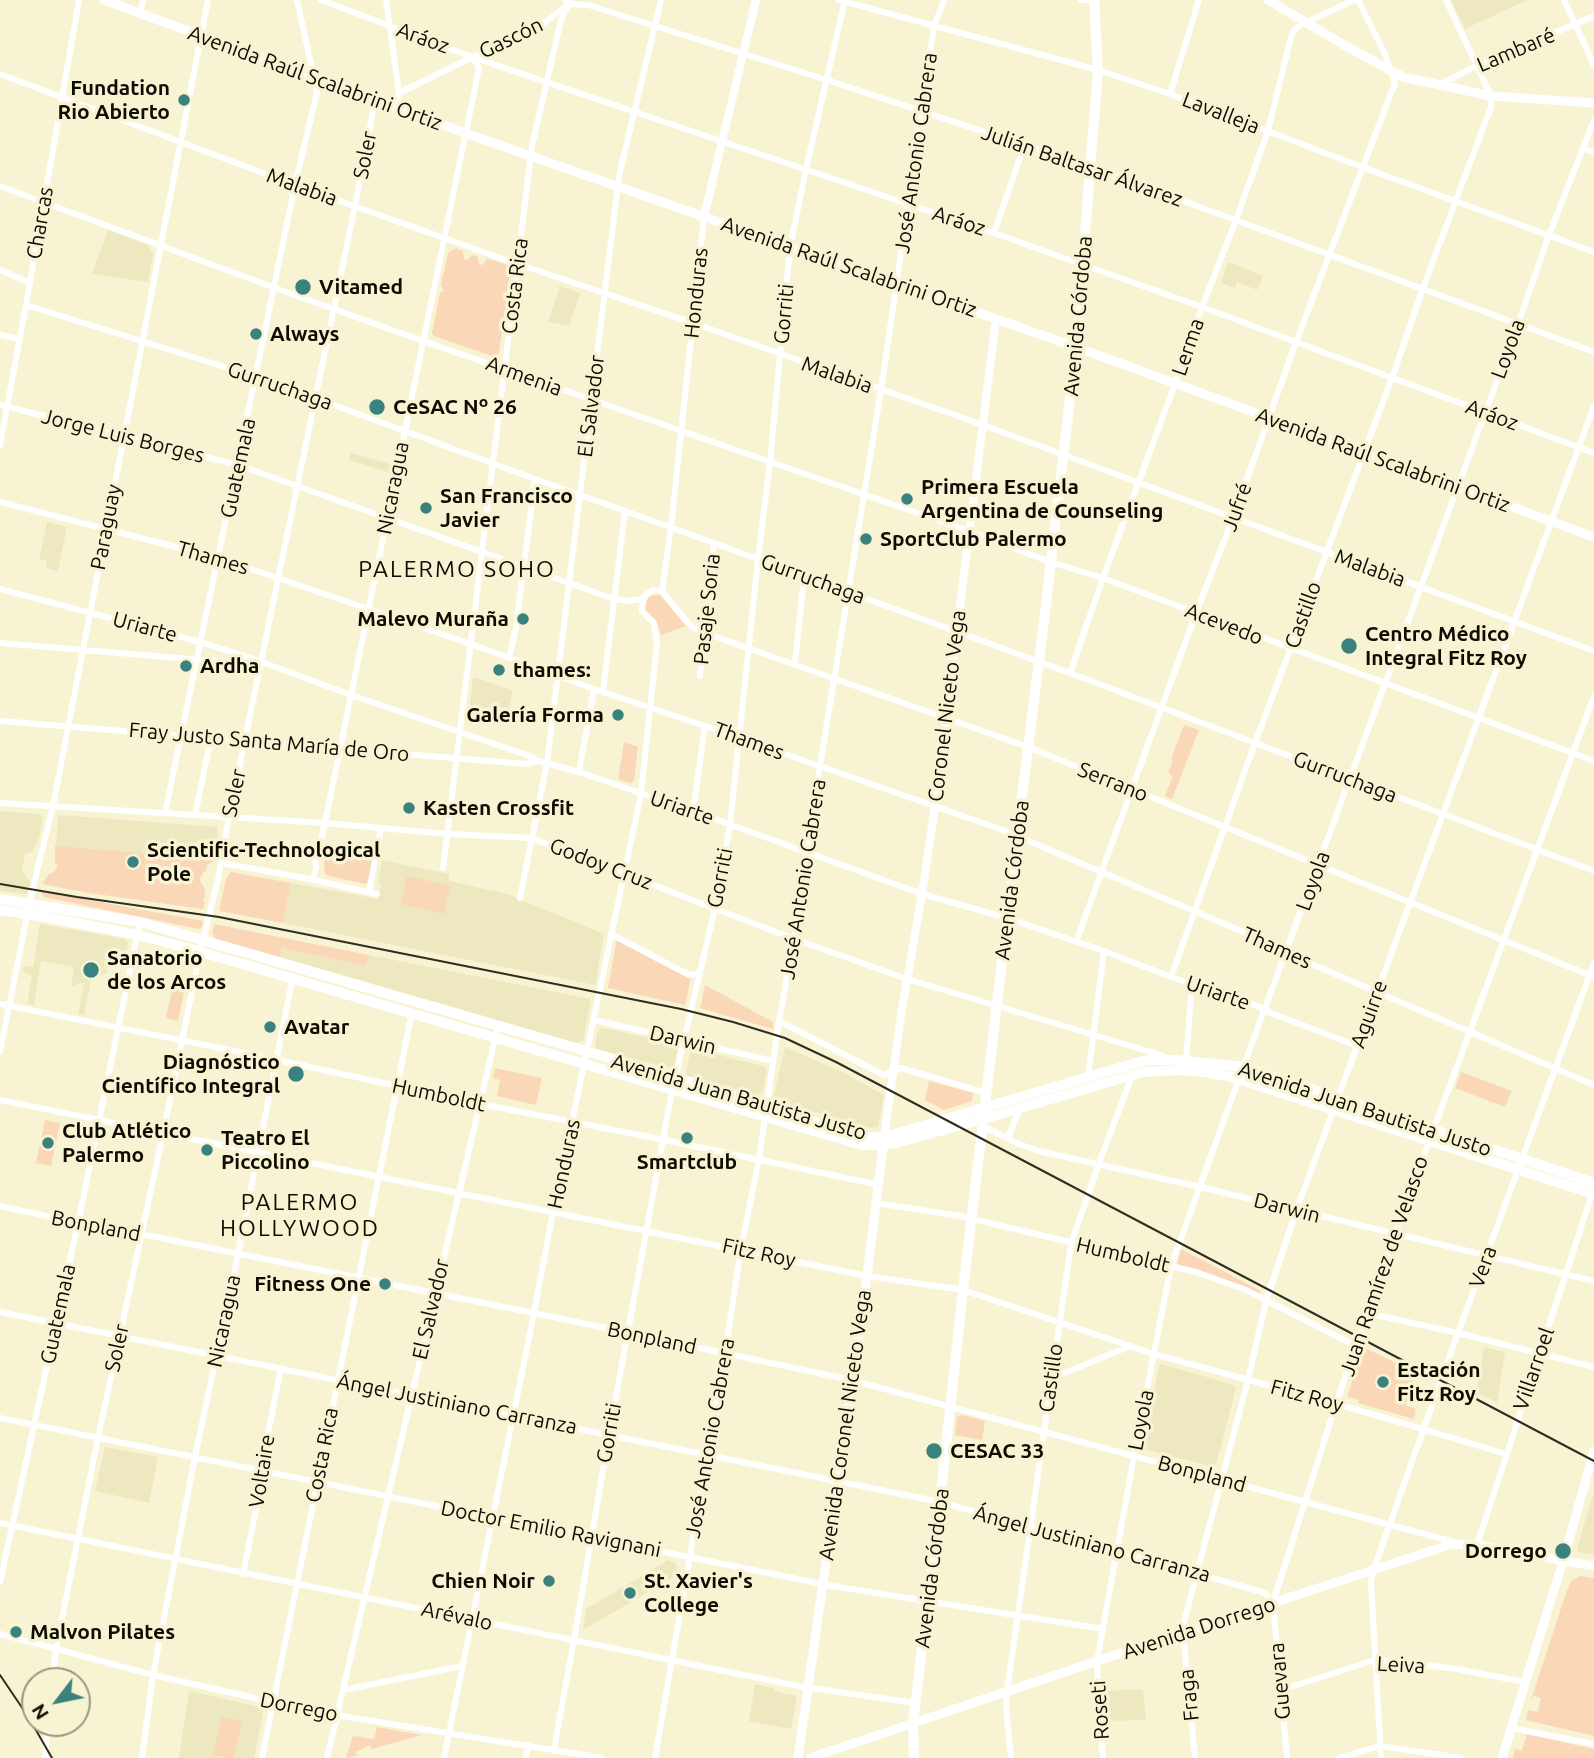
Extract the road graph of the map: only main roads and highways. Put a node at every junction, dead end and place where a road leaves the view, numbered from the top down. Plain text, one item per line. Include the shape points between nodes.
1 (104, 0) edge
2 (1095, 0) edge
3 (1268, 0) edge
4 (1594, 103) edge
5 (1076, 347) junction
6 (1594, 537) edge
7 (0, 899) edge
8 (29, 908) junction
9 (0, 910) edge
10 (202, 946) junction
11 (496, 1032) junction
12 (674, 1084) junction
13 (984, 1118) junction
14 (1430, 1135) junction
15 (883, 1141) junction
16 (1594, 1190) edge
17 (1594, 1451) edge
18 (1563, 1560) junction
19 (1594, 1566) edge
20 (913, 1723) junction
21 (798, 1758) edge
22 (810, 1758) edge
23 (914, 1758) edge
24 (1502, 1758) edge

1 - 5 main road, Avenida Raúl Scalabrini Ortiz via 464,133
2 - 5 main road, Avenida Córdoba via 1098,70
3 - 4 main road via 1403,77 1491,96
5 - 6 main road, Avenida Raúl Scalabrini Ortiz
5 - 13 main road, Avenida Córdoba
7 - 8 main road, Avenida Juan Bautista Justo
8 - 9 main road, Avenida Juan Bautista Justo
8 - 10 main road, Avenida Juan Bautista Justo
8 - 10 main road, Avenida Juan Bautista Justo via 140,922
10 - 11 main road, Avenida Juan Bautista Justo
11 - 12 main road, Avenida Juan Bautista Justo via 586,1052
11 - 12 main road, Avenida Juan Bautista Justo via 584,1065
12 - 15 main road, Avenida Juan Bautista Justo via 852,1143
13 - 14 main road, Avenida Juan Bautista Justo via 1133,1074 1181,1070 1239,1079
13 - 14 main road, Avenida Juan Bautista Justo via 1088,1077 1148,1060 1180,1060 1243,1067
13 - 15 main road, Avenida Juan Bautista Justo
13 - 20 main road, Avenida Córdoba
14 - 16 main road, Avenida Juan Bautista Justo
15 - 21 main road, Avenida Coronel Niceto Vega
17 - 18 main road
18 - 19 main road, Avenida Dorrego
18 - 20 main road, Avenida Dorrego via 1477,1545 1446,1546
18 - 24 main road
20 - 22 main road, Avenida Dorrego
20 - 23 main road, Avenida Córdoba

